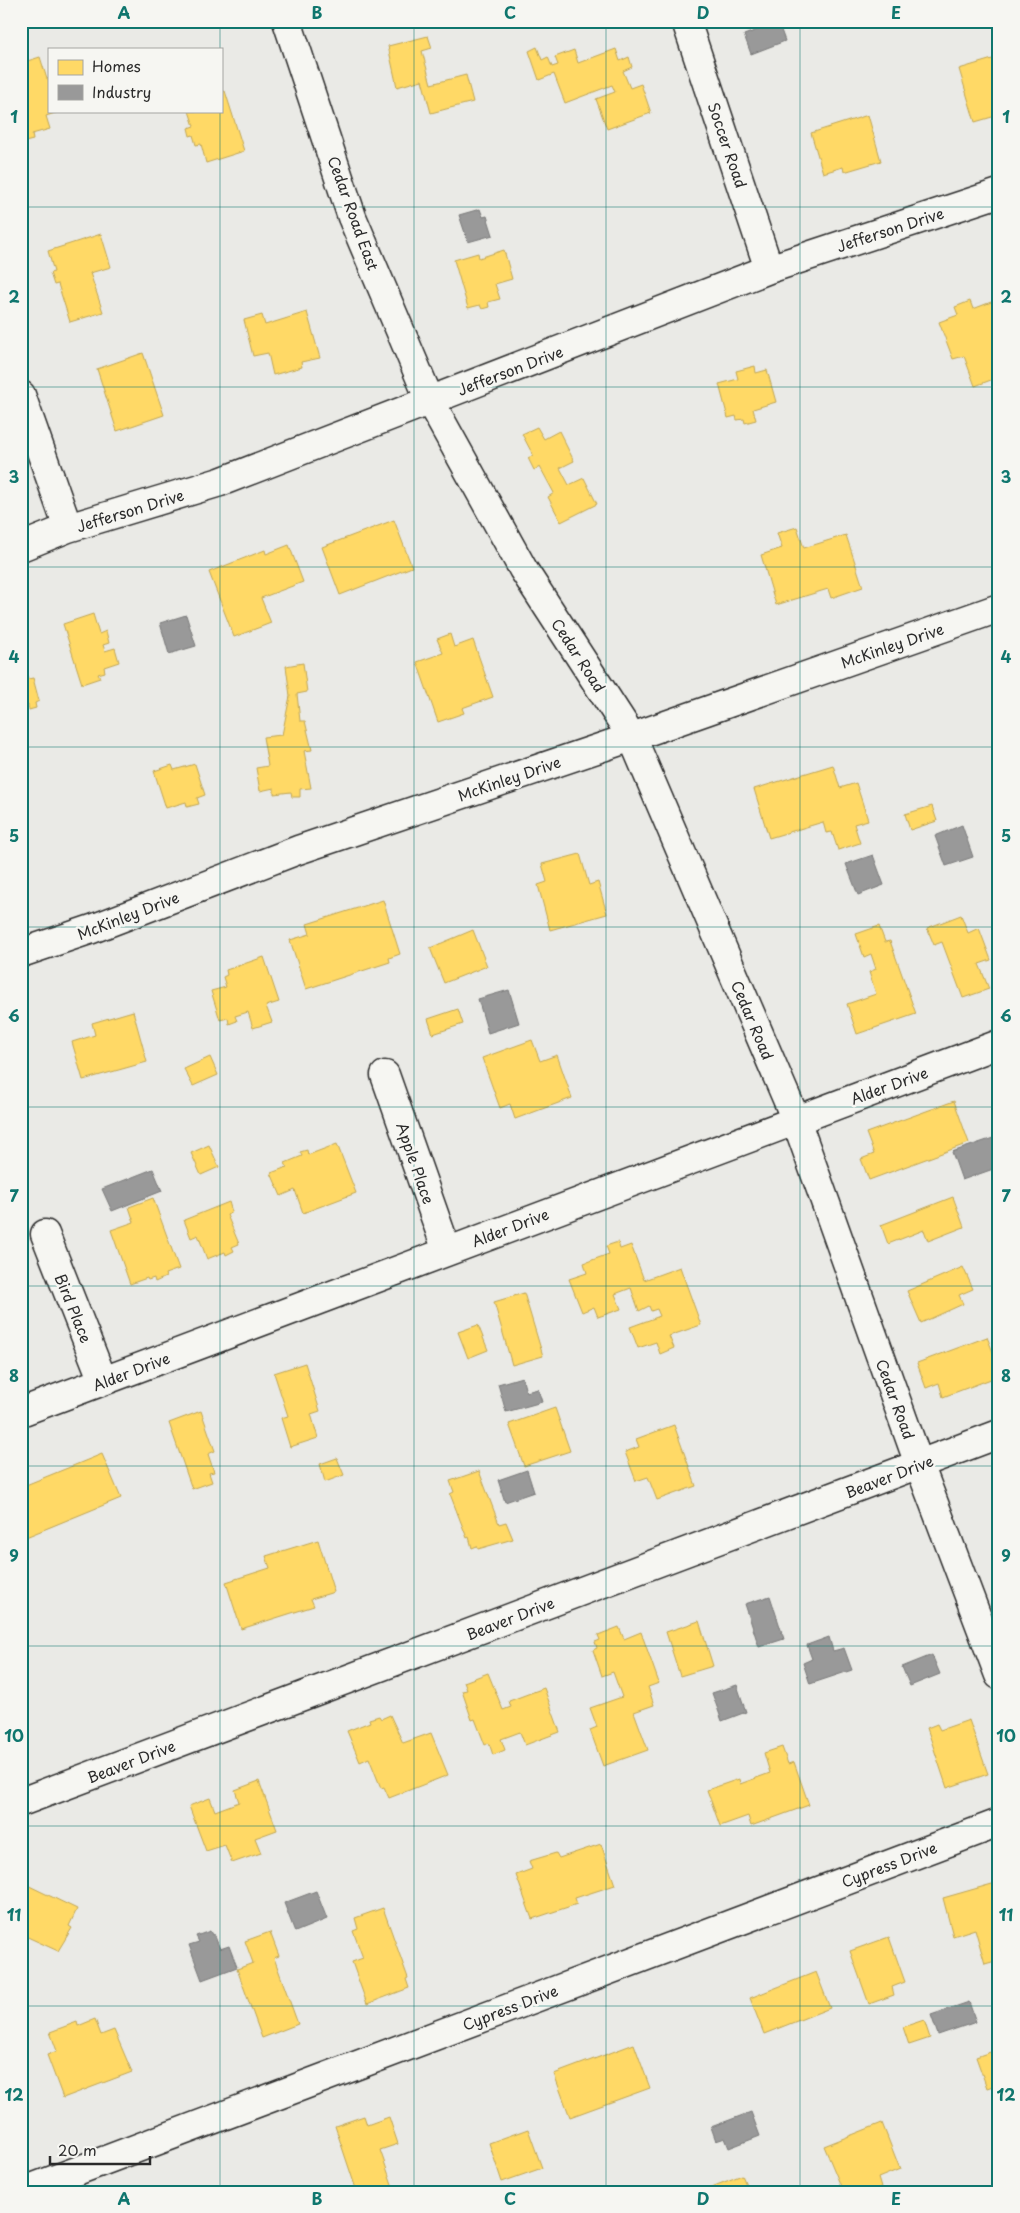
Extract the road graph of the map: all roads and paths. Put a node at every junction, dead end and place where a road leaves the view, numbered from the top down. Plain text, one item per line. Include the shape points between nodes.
1 (287, 21) edge
2 (686, 21) edge
3 (999, 194) edge
4 (770, 269) junction
5 (21, 395) edge
6 (430, 401) junction
7 (68, 528) junction
8 (21, 547) edge
9 (999, 608) edge
10 (632, 737) junction
11 (21, 953) edge
12 (999, 1044) edge
13 (385, 1075) dead end
14 (796, 1120) junction
15 (45, 1234) dead end
16 (447, 1251) junction
17 (103, 1382) junction
18 (21, 1412) edge
19 (999, 1434) edge
20 (919, 1464) junction
21 (999, 1675) edge
22 (21, 1802) edge
23 (999, 1823) edge
24 (21, 2192) edge

1 - 6 street, Cedar Road East via 352,217
2 - 4 street, Soccer Road
3 - 4 street, Jefferson Drive
4 - 6 street, Jefferson Drive
5 - 7 street
6 - 7 street, Jefferson Drive via 220,482
6 - 10 street, Cedar Road via 524,570
7 - 8 street, Jefferson Drive
9 - 10 street, McKinley Drive
10 - 11 street, McKinley Drive via 298,850 92,930
10 - 14 street, Cedar Road
12 - 14 street, Alder Drive
13 - 16 street, Apple Place
14 - 16 street, Alder Drive
14 - 20 street, Cedar Road
15 - 17 street, Bird Place
16 - 17 street, Alder Drive
17 - 18 street, Alder Drive
19 - 20 street, Beaver Drive
20 - 21 street, Cedar Road
20 - 22 street, Beaver Drive
23 - 24 street, Cypress Drive

